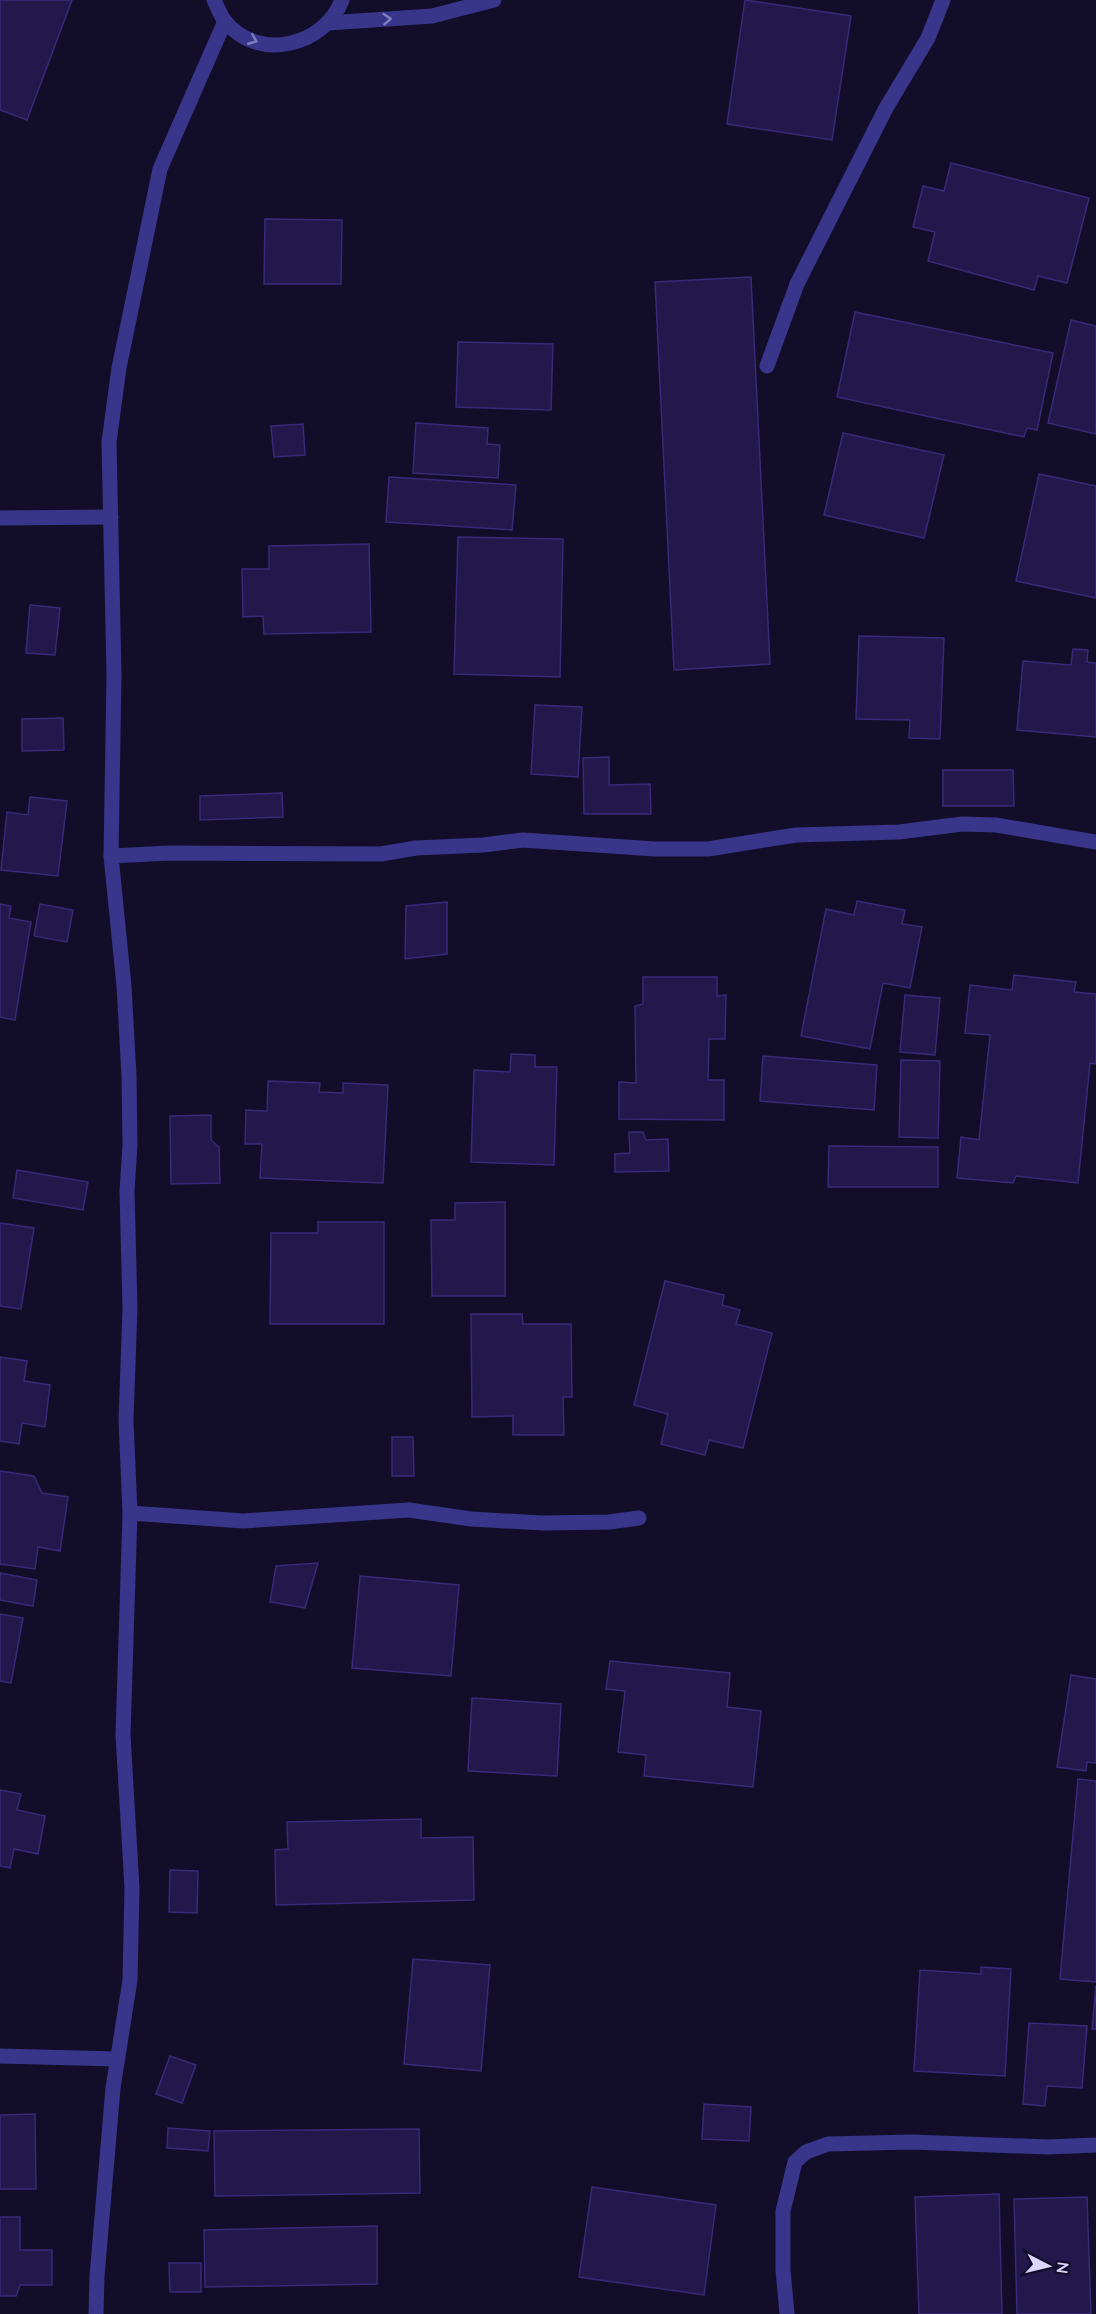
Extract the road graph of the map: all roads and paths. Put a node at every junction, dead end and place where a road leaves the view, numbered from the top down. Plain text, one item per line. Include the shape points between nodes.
1 (214, 0) edge
2 (342, 0) edge
3 (494, 0) edge
4 (943, 0) edge
5 (225, 21) junction
6 (328, 23) junction
7 (767, 366) dead end
8 (111, 517) junction
9 (0, 518) edge
10 (1096, 842) edge
11 (111, 856) junction
12 (130, 1513) junction
13 (639, 1518) dead end
14 (0, 2056) edge
15 (117, 2059) junction
16 (1096, 2145) edge
17 (96, 2314) edge
18 (787, 2314) edge

1 - 5 street
2 - 6 street
6 -> 3 street via 432,16
4 - 7 street via 928,38 886,108 796,284
5 -> 6 street via 243,36 264,45 288,45 310,38
5 - 8 street via 160,169 118,368 110,442
8 - 9 street
8 - 11 street
10 - 11 street via 996,825 962,825 899,832 796,835 708,849 522,840 381,854
11 - 12 street via 129,1076 130,1308 126,1420
12 - 13 street via 243,1521 409,1510 543,1523
12 - 15 street via 123,1735 132,1921 126,2019
14 - 15 street
15 - 17 street
16 - 18 street via 912,2142 828,2144 806,2151 795,2162 783,2211

